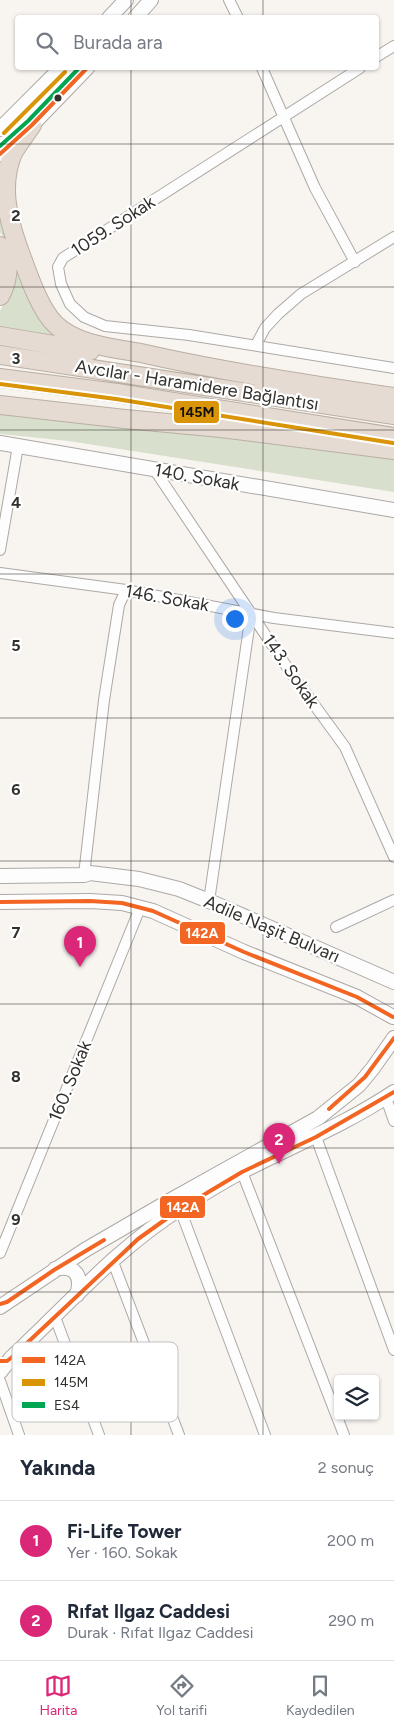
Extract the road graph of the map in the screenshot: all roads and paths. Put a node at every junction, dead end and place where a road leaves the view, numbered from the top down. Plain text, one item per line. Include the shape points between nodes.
1 (126, 0) edge
2 (151, 0) edge
3 (229, 0) edge
4 (112, 15) edge
5 (138, 15) edge
6 (236, 15) edge
7 (394, 46) edge
8 (379, 55) edge
9 (59, 70) edge
10 (85, 70) edge
11 (263, 70) edge
12 (357, 70) edge
13 (284, 116) junction
14 (32, 125) junction
15 (0, 129) edge
16 (0, 154) edge
17 (394, 237) edge
18 (0, 246) edge
19 (355, 262) junction
20 (0, 296) edge
21 (0, 336) edge
22 (256, 346) junction
23 (0, 356) edge
24 (177, 362) junction
25 (394, 368) edge
26 (0, 378) edge
27 (394, 397) edge
28 (0, 405) edge
29 (394, 414) edge
30 (394, 437) edge
31 (0, 443) edge
32 (18, 446) junction
33 (394, 450) edge
34 (154, 470) junction
35 (394, 510) edge
36 (0, 550) edge
37 (0, 573) edge
38 (126, 590) junction
39 (251, 614) junction
40 (394, 634) edge
41 (394, 857) edge
42 (84, 875) junction
43 (0, 876) edge
44 (394, 900) edge
45 (209, 901) junction
46 (0, 902) edge
47 (140, 908) junction
48 (336, 927) dead end
49 (394, 982) edge
50 (394, 1015) edge
51 (394, 1038) edge
52 (390, 1095) edge
53 (394, 1121) edge
54 (316, 1137) junction
55 (242, 1172) junction
56 (180, 1209) junction
57 (0, 1253) edge
58 (113, 1262) junction
59 (54, 1270) junction
60 (77, 1295) junction
61 (2, 1304) edge
62 (55, 1317) junction
63 (27, 1342) edge
64 (64, 1342) edge
65 (144, 1342) edge
66 (394, 1350) edge
67 (6, 1360) edge
68 (0, 1372) edge
69 (0, 1382) edge
70 (12, 1415) edge
71 (14, 1422) edge
72 (94, 1422) edge
73 (174, 1422) edge
74 (19, 1435) edge
75 (99, 1435) edge
76 (179, 1435) edge
77 (265, 1435) edge
78 (344, 1435) edge

1 - 4 street
2 - 5 street
3 - 6 street
7 - 8 street
9 - 15 street
10 - 14 street
11 - 13 street
12 - 13 street, 1059. Sokak
13 - 19 street via 315,188
13 - 22 street, 1059. Sokak via 63,258 58,267 70,304 84,317 106,326
14 - 16 street
14 - 24 highway via 6,168 4,202 25,265 47,314 62,330 82,340
17 - 19 street
18 - 20 highway via 7,260 7,275
19 - 22 street via 301,294 265,328
21 - 24 highway
22 - 25 street, 1059. Sokak
23 - 29 highway, Avcılar - Haramidere Bağlantısı
24 - 27 highway
26 - 30 highway, Avcılar - Haramidere Bağlantısı
28 - 33 highway
31 - 32 street, 140. Sokak
32 - 34 street, 140. Sokak
32 - 36 street
34 - 35 street, 140. Sokak
34 - 39 street, 143. Sokak
37 - 38 street, 146. Sokak
38 - 39 street, 146. Sokak
38 - 42 street via 118,605
39 - 40 street, 146. Sokak
39 - 41 street, 143. Sokak via 346,747
39 - 45 street
42 - 43 street, Adile Naşit Bulvarı
42 - 45 street, Adile Naşit Bulvarı via 139,879
44 - 48 street
45 - 49 street, Adile Naşit Bulvarı
46 - 47 street, Adile Naşit Bulvarı via 90,901
47 - 50 street, Adile Naşit Bulvarı via 358,997
47 - 57 street, 160. Sokak
51 - 59 street via 359,1085 318,1118
52 - 53 street
52 - 54 street
54 - 55 street
54 - 66 street
55 - 56 street
55 - 78 street
56 - 58 street via 138,1239
56 - 77 street
58 - 60 street
58 - 65 street
59 - 60 street via 67,1268 77,1274 80,1280
59 - 61 street
60 - 62 street
62 - 63 street
62 - 64 street
67 - 68 street
69 - 70 street
71 - 74 street
72 - 75 street
73 - 76 street

